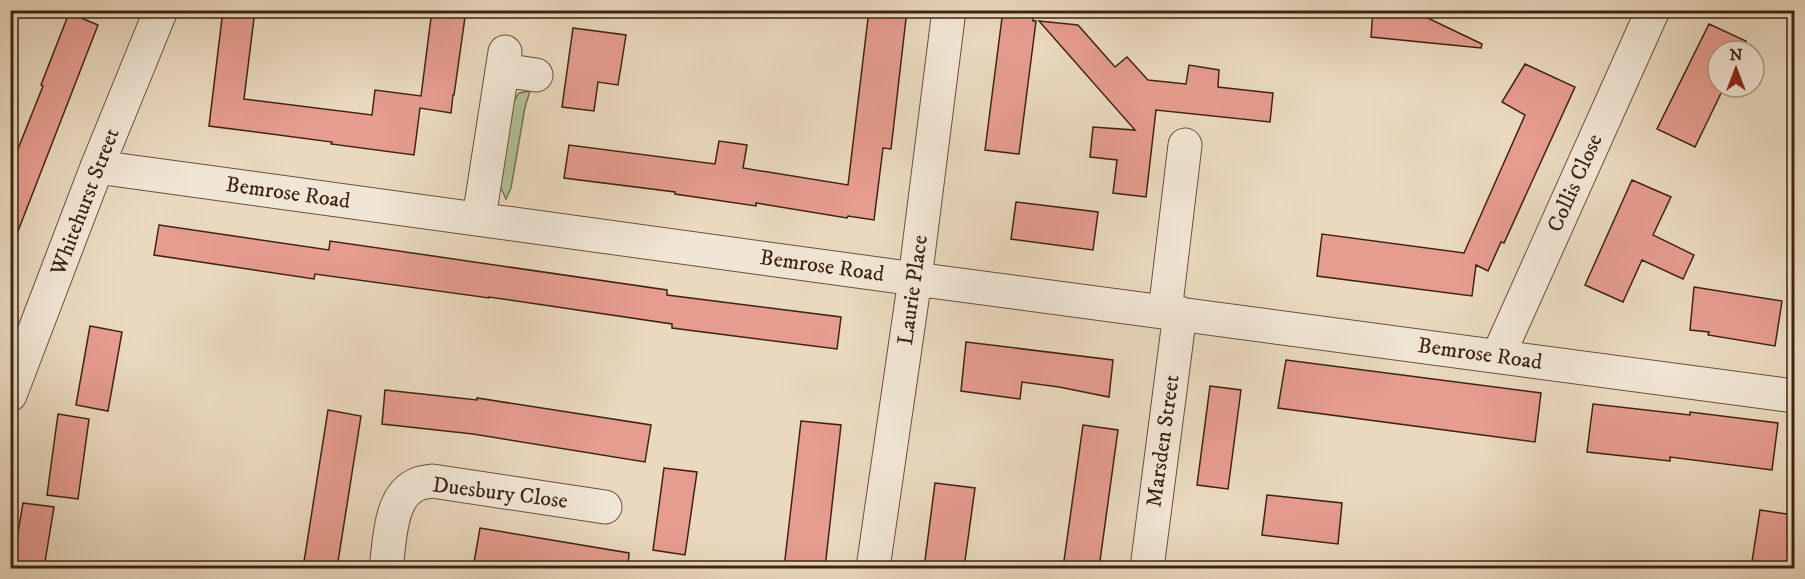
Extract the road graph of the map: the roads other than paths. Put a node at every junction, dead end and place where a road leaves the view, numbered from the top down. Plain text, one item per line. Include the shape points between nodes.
1 (161, 10) edge
2 (949, 10) edge
3 (1653, 10) edge
4 (536, 75) dead end
5 (1185, 145) dead end
6 (97, 167) junction
7 (479, 218) junction
8 (915, 279) junction
9 (1173, 313) junction
10 (21, 338) edge
11 (1498, 356) junction
12 (10, 395) edge
13 (1794, 396) edge
14 (605, 507) dead end
15 (386, 568) edge
16 (873, 568) edge
17 (1146, 568) edge

1 - 6 street, Whitehurst Street
2 - 8 street, Laurie Place
3 - 11 street, Collis Close
4 - 7 street via 504,61
5 - 9 street
6 - 7 street, Bemrose Road
6 - 10 street, Whitehurst Street
7 - 8 street, Bemrose Road
8 - 9 street, Bemrose Road
8 - 16 street, Laurie Place
9 - 11 street, Bemrose Road
9 - 17 street, Marsden Street
10 - 12 street, Whitehurst Street
11 - 13 street, Bemrose Road
14 - 15 street, Duesbury Close via 432,481 417,484 400,498 394,513

